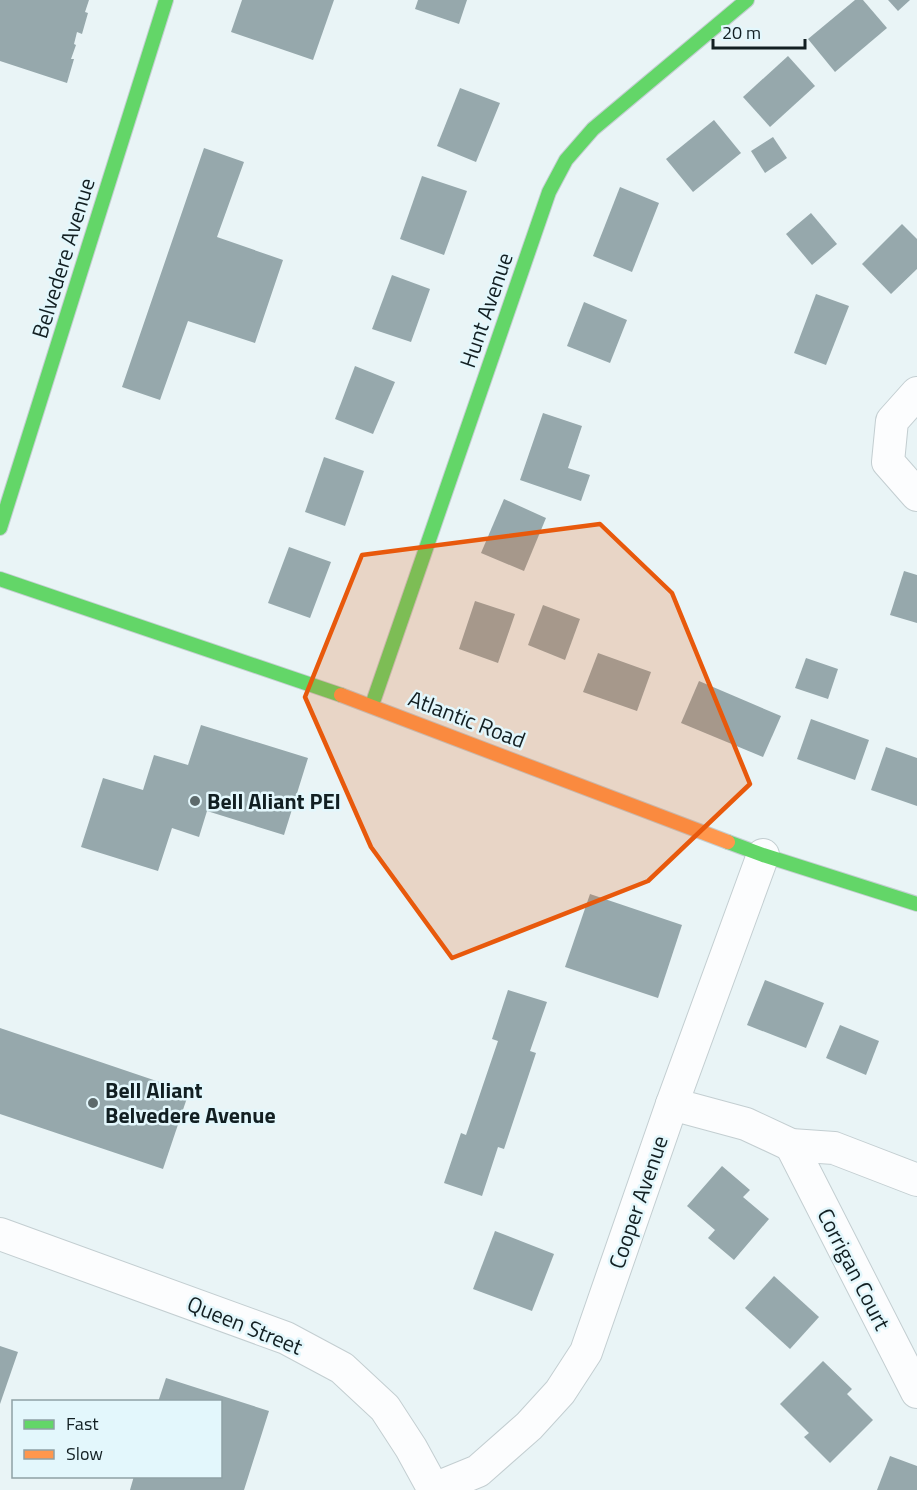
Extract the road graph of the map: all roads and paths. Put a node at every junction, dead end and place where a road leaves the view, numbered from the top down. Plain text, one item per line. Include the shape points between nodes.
1 (166, 0) edge
2 (747, 0) edge
3 (917, 393) edge
4 (917, 495) edge
5 (0, 528) edge
6 (0, 579) edge
7 (372, 705) junction
8 (763, 855) junction
9 (917, 904) edge
10 (672, 1104) junction
11 (791, 1145) junction
12 (917, 1180) edge
13 (0, 1234) edge
14 (917, 1392) edge
15 (434, 1489) edge

1 - 5 street, Belvedere Avenue
2 - 7 street, Hunt Avenue via 593,129 561,168 549,192
3 - 4 street via 892,421 888,462
6 - 7 street, Atlantic Road
7 - 8 street, Atlantic Road
8 - 9 street, Atlantic Road
8 - 10 street, Cooper Avenue
10 - 11 street via 746,1124
10 - 15 street, Cooper Avenue via 586,1352 560,1392 478,1471
11 - 12 street via 834,1148
11 - 14 street, Corrigan Court
13 - 15 street, Queen Street via 285,1338 342,1368 385,1408

